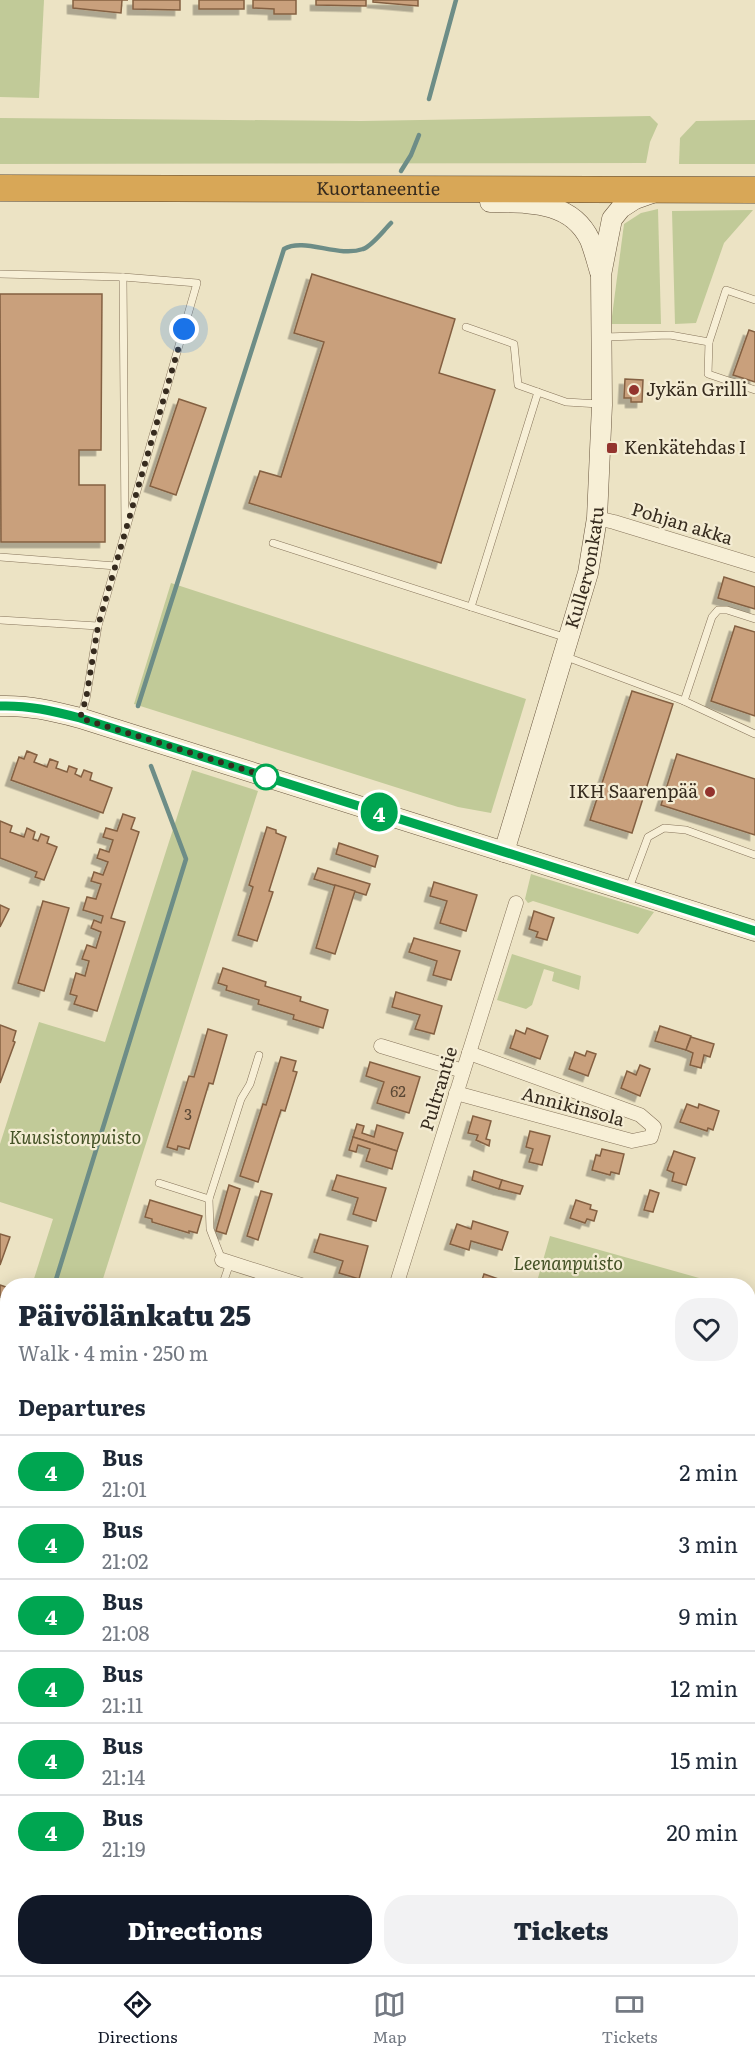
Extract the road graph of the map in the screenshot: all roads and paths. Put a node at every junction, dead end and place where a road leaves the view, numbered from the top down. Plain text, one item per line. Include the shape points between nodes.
1 (0, 188) edge
2 (461, 189) junction
3 (659, 190) junction
4 (755, 190) edge
5 (0, 274) edge
6 (601, 274) junction
7 (123, 277) junction
8 (755, 300) edge
9 (466, 327) dead end
10 (601, 338) junction
11 (709, 342) junction
12 (755, 390) edge
13 (538, 392) junction
14 (602, 405) junction
15 (597, 518) junction
16 (125, 536) junction
17 (273, 543) dead end
18 (0, 557) edge
19 (755, 565) edge
20 (116, 566) junction
21 (471, 607) junction
22 (755, 619) edge
23 (0, 620) edge
24 (98, 626) junction
25 (567, 647) junction
26 (684, 701) junction
27 (0, 706) edge
28 (80, 718) junction
29 (755, 734) edge
30 (504, 852) junction
31 (755, 855) edge
32 (628, 891) junction
33 (516, 903) dead end
34 (755, 931) edge
35 (381, 1046) dead end
36 (469, 1053) junction
37 (259, 1055) dead end
38 (463, 1071) junction
39 (456, 1093) junction
40 (159, 1183) dead end
41 (209, 1199) junction
42 (226, 1261) junction
43 (223, 1278) edge
44 (279, 1278) edge
45 (398, 1278) edge

1 - 2 highway, Kuortaneentie
2 - 3 highway, Kuortaneentie
2 - 6 street, Kullervonkatu via 491,202 544,204 562,210 578,222 590,240
3 - 4 highway, Kuortaneentie
3 - 6 street, Kullervonkatu via 635,199 612,219
5 - 7 lane
6 - 10 street, Kullervonkatu
7 - 16 lane
7 - 16 lane via 197,283
8 - 11 lane via 726,290
9 - 13 lane via 514,344 518,385
10 - 11 lane via 670,335
10 - 14 street, Kullervonkatu
11 - 12 lane via 708,374
13 - 14 lane via 566,402
13 - 21 lane
14 - 15 street, Kullervonkatu
15 - 19 street, Pohjan akka
15 - 25 street, Kullervonkatu via 588,573
16 - 20 lane
17 - 21 lane
18 - 20 lane
20 - 24 lane
21 - 25 lane
22 - 26 lane via 727,610 718,610 712,616
23 - 24 lane
24 - 28 lane
25 - 26 lane
25 - 30 street, Kullervonkatu
26 - 29 lane
27 - 28 street via 44,708
28 - 30 street
30 - 32 street
31 - 32 lane via 686,830 664,828 648,837
32 - 34 street
33 - 36 street, Pultrantie
35 - 38 street
36 - 38 street, Pultrantie
36 - 39 street, Annikinsola via 640,1115 654,1127 651,1137 632,1141
37 - 41 lane
38 - 39 street, Pultrantie
39 - 45 street, Pultrantie
40 - 41 lane
41 - 42 lane via 210,1229
42 - 43 lane
42 - 44 street

